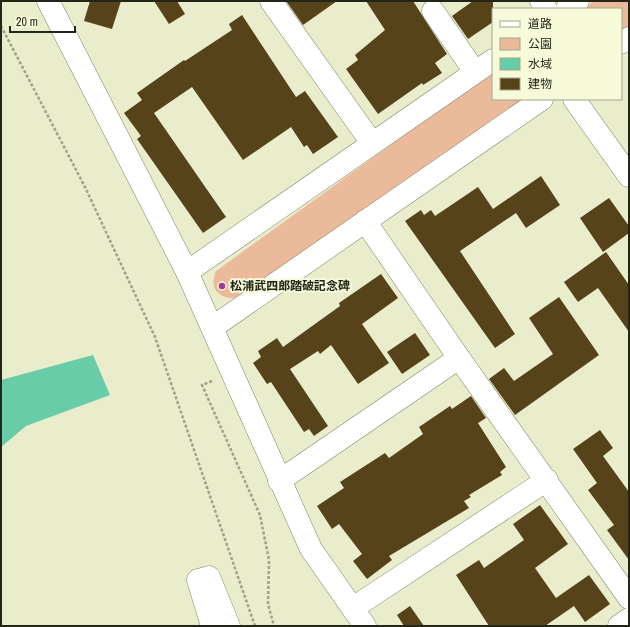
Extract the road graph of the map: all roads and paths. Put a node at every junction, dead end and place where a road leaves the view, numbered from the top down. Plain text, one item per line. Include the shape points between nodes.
1 (48, 1) edge
2 (271, 1) edge
3 (578, 1) edge
4 (568, 8) edge
5 (433, 11) dead end
6 (1, 26) edge
7 (492, 61) edge
8 (475, 72) junction
9 (541, 100) edge
10 (575, 100) edge
11 (372, 143) junction
12 (629, 176) edge
13 (365, 221) junction
14 (187, 272) junction
15 (213, 326) junction
16 (459, 358) junction
17 (232, 372) junction
18 (279, 480) junction
19 (547, 480) junction
20 (629, 598) edge
21 (353, 608) junction
22 (629, 619) edge
23 (212, 626) edge
24 (229, 626) edge
25 (255, 626) edge
26 (274, 626) edge
27 (365, 626) edge
28 (619, 626) edge

1 - 14 street
2 - 11 street
3 - 4 street
5 - 8 street
6 - 25 path via 85,187 155,337
7 - 8 street
8 - 11 street
9 - 13 street
10 - 12 street
11 - 14 street
13 - 15 street
13 - 16 street
14 - 15 street
15 - 17 street
16 - 18 street
16 - 19 street
17 - 18 street
17 - 26 path via 202,385 260,515 269,560 268,604
18 - 21 street via 311,549
19 - 20 street
19 - 21 street
21 - 27 street
22 - 28 street
23 - 24 street via 198,580 209,577

